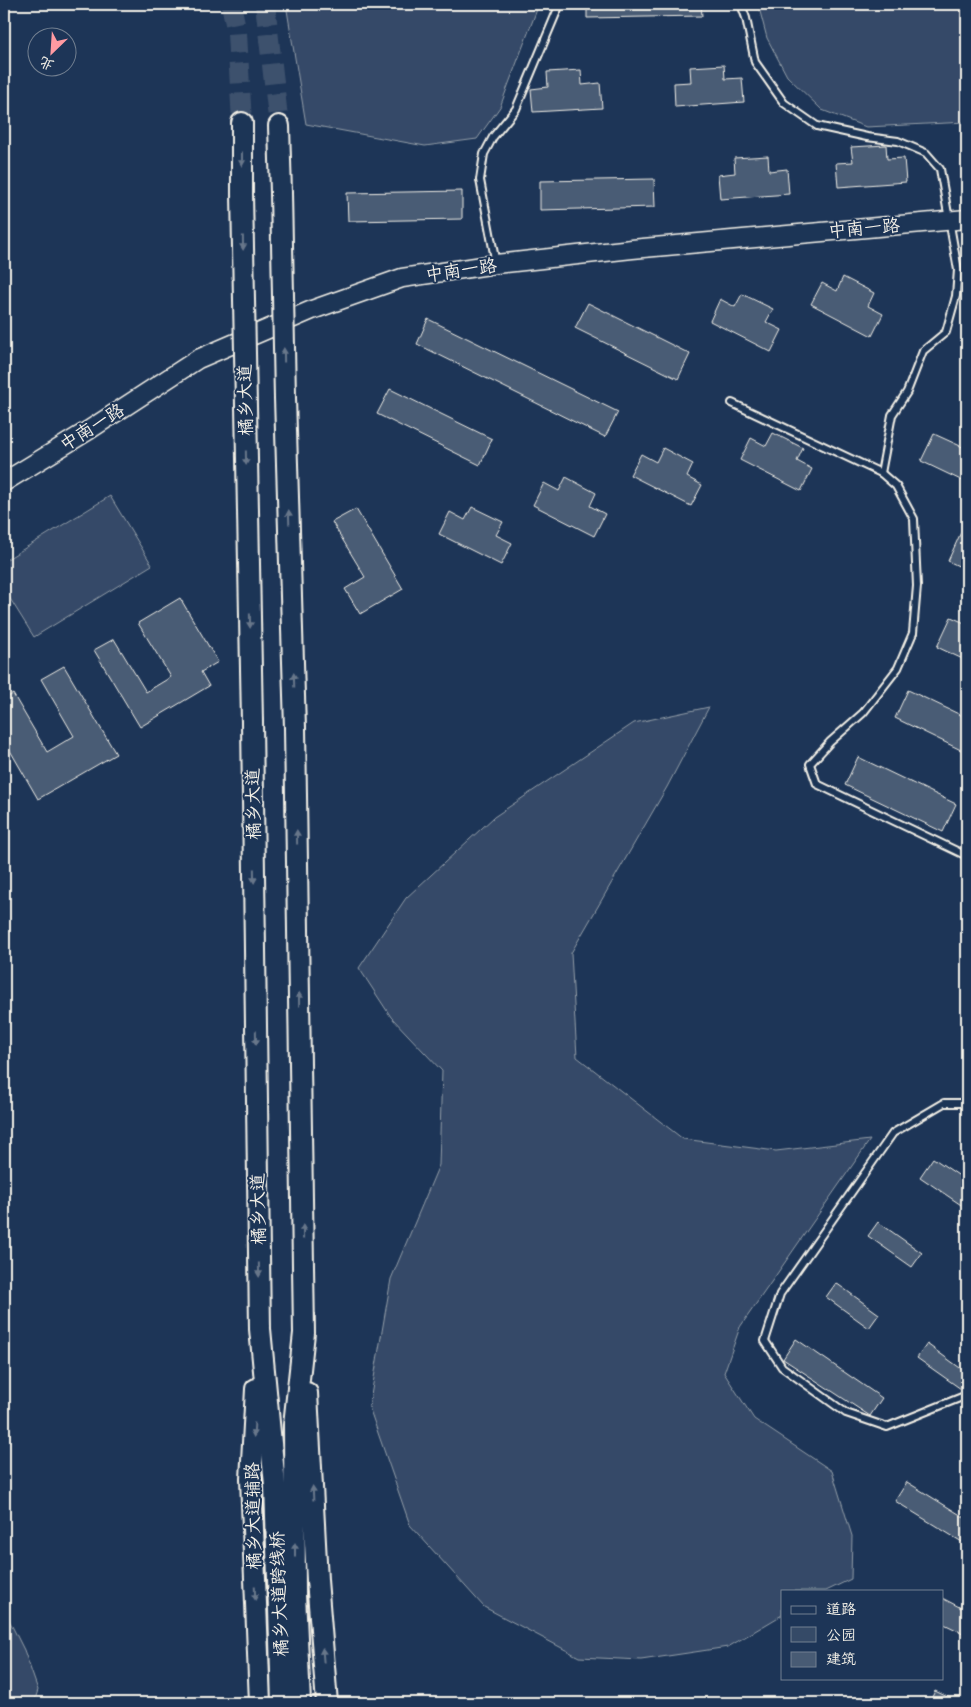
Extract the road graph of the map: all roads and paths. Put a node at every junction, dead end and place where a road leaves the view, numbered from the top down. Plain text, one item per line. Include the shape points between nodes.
1 (560, 4) edge
2 (740, 4) edge
3 (242, 123) tunnel mouth
4 (279, 126) tunnel mouth
5 (967, 219) edge
6 (948, 221) junction
7 (496, 264) junction
8 (732, 403) dead end
9 (881, 472) junction
10 (4, 482) edge
11 (967, 856) edge
12 (967, 1103) edge
13 (260, 1329) junction
14 (304, 1333) junction
15 (967, 1396) edge
16 (285, 1486) junction
17 (260, 1703) edge
18 (282, 1703) edge
19 (300, 1703) edge
20 (328, 1703) edge

1 - 7 lane via 516,110 493,137 484,154 480,180
2 - 6 lane via 755,62 784,102 817,126 898,140 926,153 940,169
3 -> 13 main road, 橘乡大道, bridge
14 -> 4 main road, bridge via 295,728
5 - 6 street, 中南一路
6 - 7 street, 中南一路
6 - 9 lane via 958,270 956,296 946,332 923,351 907,392 892,415
7 - 10 street, 中南一路 via 402,278 312,310 198,359
8 - 9 lane
9 - 11 lane via 896,486 914,519 917,586 913,633 898,668 863,713 810,764 817,784
12 - 15 lane via 944,1103 894,1133 780,1294 765,1341 782,1367 846,1413 887,1427
13 - 16 main road, 橘乡大道
13 -> 17 main road, 橘乡大道辅路 via 251,1479
14 - 16 main road
20 -> 14 main road via 317,1580
16 - 18 main road, 橘乡大道跨线桥
19 -> 16 main road, 橘乡大道跨线桥 via 295,1594

